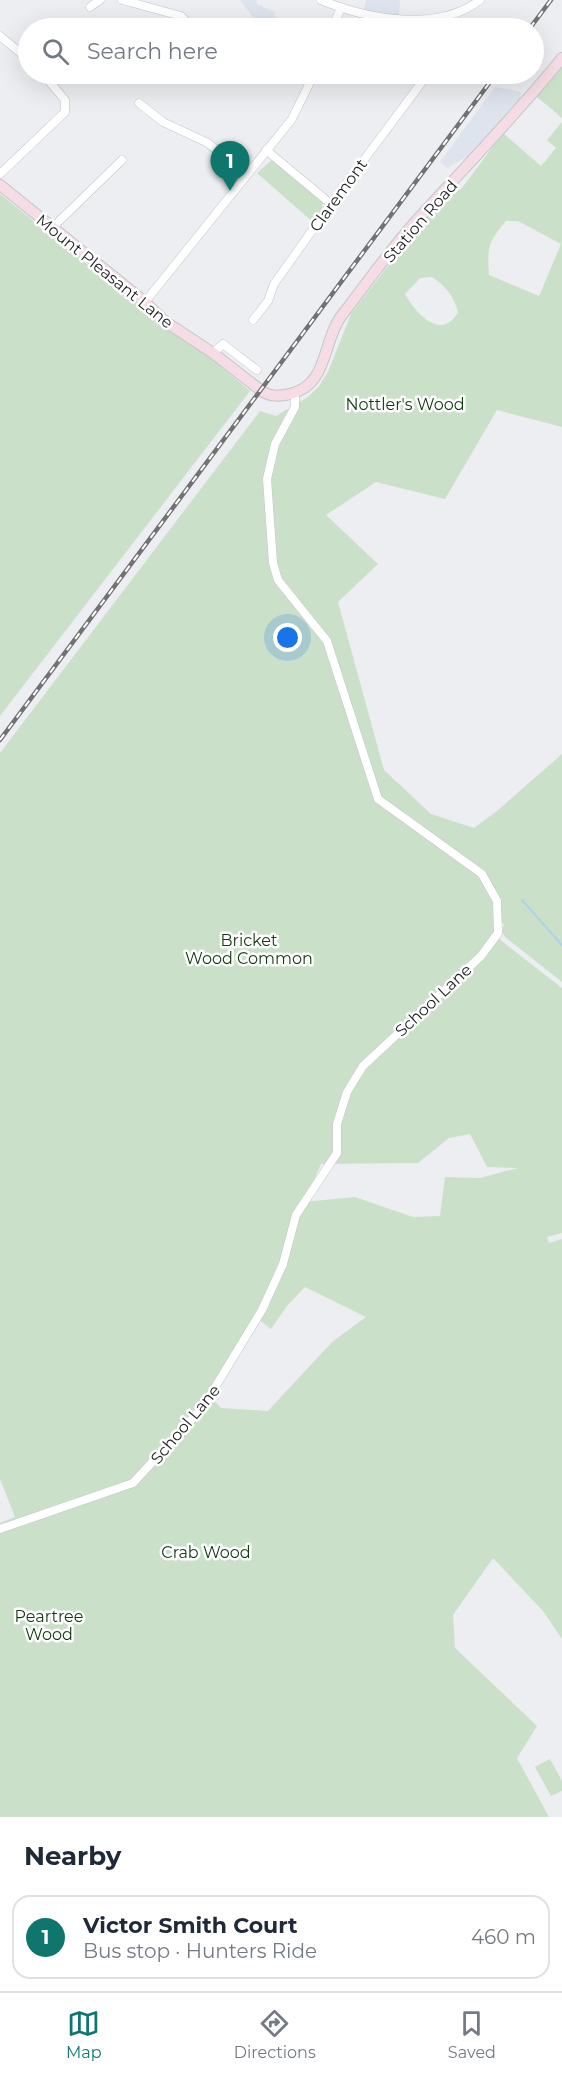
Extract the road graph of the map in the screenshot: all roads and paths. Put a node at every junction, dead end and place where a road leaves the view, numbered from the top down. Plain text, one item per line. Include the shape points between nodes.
1 (100, 0) edge
2 (122, 0) edge
3 (321, 0) edge
4 (480, 0) edge
5 (90, 7) dead end
6 (341, 8) junction
7 (447, 16) joint
8 (183, 18) edge
9 (336, 18) edge
10 (0, 36) edge
11 (18, 51) edge
12 (562, 58) edge
13 (544, 79) edge
14 (51, 84) edge
15 (309, 84) edge
16 (421, 84) edge
17 (540, 84) edge
18 (139, 103) dead end
19 (266, 150) junction
20 (122, 160) dead end
21 (0, 174) edge
22 (246, 175) junction
23 (0, 185) edge
24 (331, 204) junction
25 (52, 228) junction
26 (145, 302) junction
27 (254, 320) dead end
28 (213, 353) junction
29 (257, 370) dead end
30 (295, 393) junction
31 (0, 1529) edge

1 - 5 street
2 - 8 street
3 - 6 street
4 - 7 street
6 - 7 street via 396,18
6 - 9 street
10 - 11 street
12 - 13 street, Station Road
14 - 21 street via 65,100 65,112
15 - 19 street via 292,119
16 - 24 street, Claremont
17 - 30 street, Station Road via 414,223 338,321 314,381
18 - 22 street via 163,122 208,143
19 - 22 street
19 - 24 street
20 - 25 street
22 - 26 street
23 - 25 street, Mount Pleasant Lane
24 - 27 street, Claremont via 274,284 268,301
25 - 26 street, Mount Pleasant Lane
26 - 28 street, Mount Pleasant Lane via 166,322
28 - 29 street via 223,344
28 - 30 street, Mount Pleasant Lane via 267,394
30 - 31 street, School Lane via 295,407 275,444 267,479 273,563 278,580 327,641 378,799 482,874 497,901 498,933 481,956 363,1066 347,1092 338,1124 337,1152 296,1215 283,1263 262,1310 203,1407 133,1483

